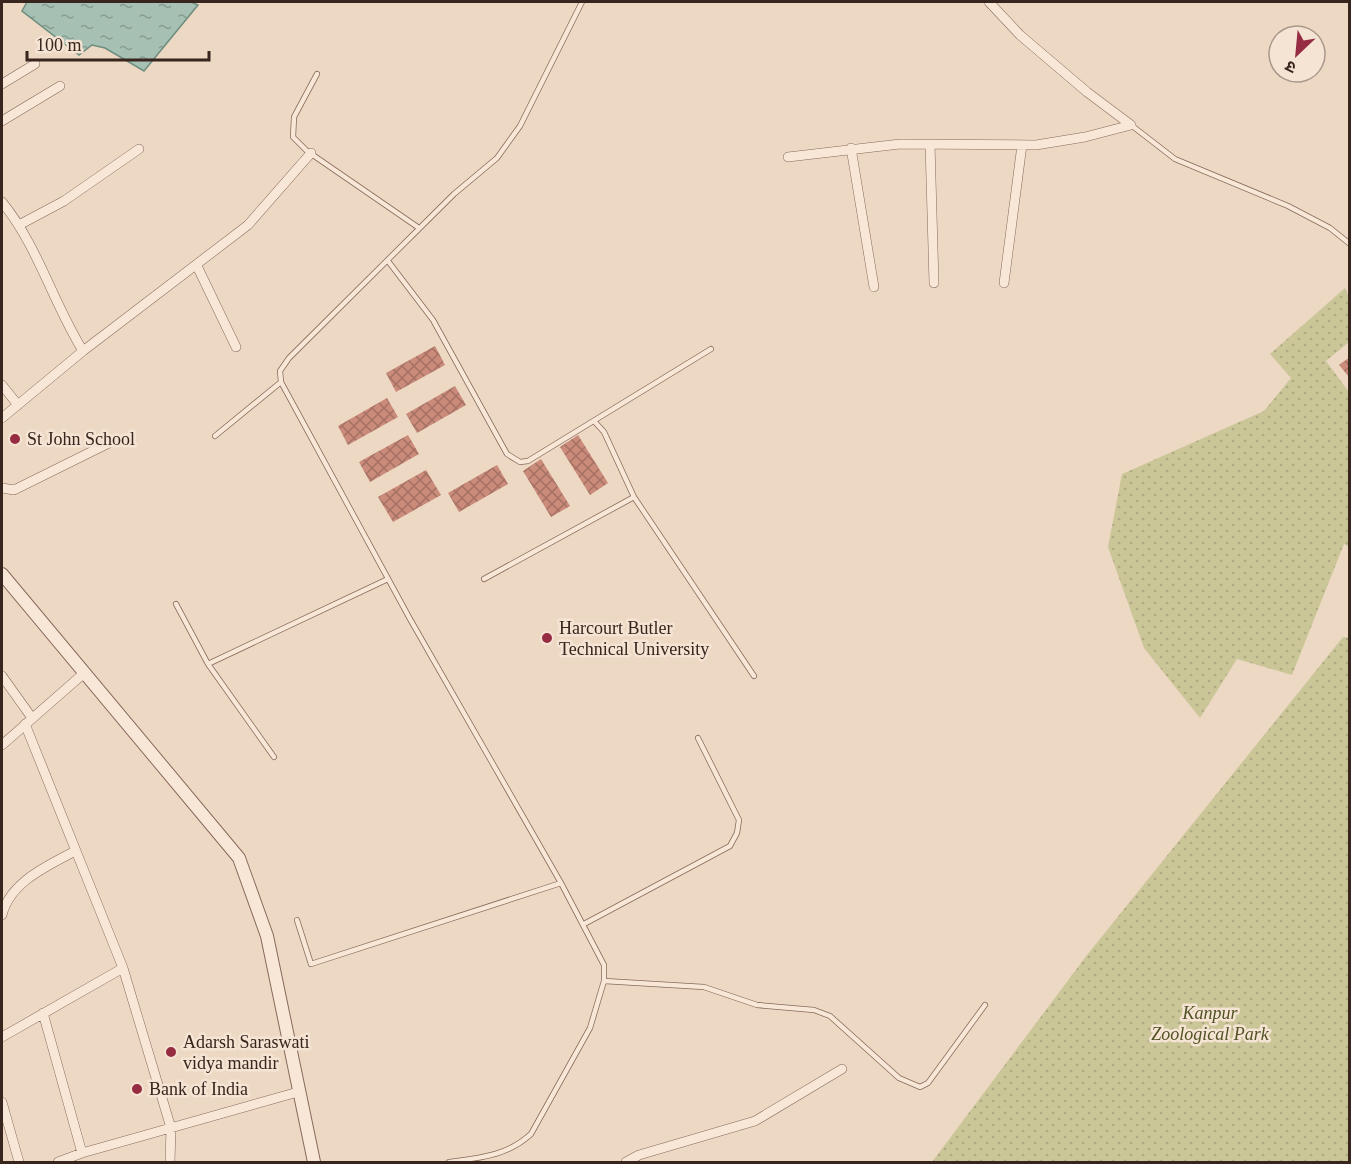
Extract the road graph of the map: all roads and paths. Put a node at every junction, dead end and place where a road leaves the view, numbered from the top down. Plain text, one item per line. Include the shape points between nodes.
1 (582, 2) edge
2 (989, 2) edge
3 (35, 64) dead end
4 (317, 74) dead end
5 (2, 84) edge
6 (60, 86) dead end
7 (2, 121) edge
8 (1131, 125) junction
9 (930, 144) junction
10 (1022, 144) junction
11 (851, 148) junction
12 (139, 149) dead end
13 (310, 153) junction
14 (788, 157) dead end
15 (3, 208) edge
16 (19, 225) junction
17 (419, 228) junction
18 (1350, 244) edge
19 (388, 261) junction
20 (197, 266) junction
21 (1004, 282) dead end
22 (934, 283) dead end
23 (874, 287) dead end
24 (236, 347) dead end
25 (711, 349) dead end
26 (83, 351) junction
27 (281, 382) junction
28 (2, 385) edge
29 (18, 405) junction
30 (2, 418) edge
31 (594, 421) junction
32 (215, 435) dead end
33 (117, 439) dead end
34 (2, 488) edge
35 (634, 497) junction
36 (2, 574) edge
37 (388, 579) junction
38 (484, 579) dead end
39 (176, 604) dead end
40 (208, 664) junction
41 (83, 674) junction
42 (2, 676) edge
43 (754, 676) dead end
44 (29, 721) junction
45 (698, 738) dead end
46 (2, 745) edge
47 (274, 757) dead end
48 (75, 851) junction
49 (561, 883) junction
50 (2, 915) edge
51 (297, 920) dead end
52 (584, 924) junction
53 (123, 968) junction
54 (604, 981) junction
55 (985, 1005) dead end
56 (43, 1013) junction
57 (2, 1037) edge
58 (842, 1069) dead end
59 (298, 1092) junction
60 (2, 1102) edge
61 (171, 1128) junction
62 (82, 1153) junction
63 (19, 1162) edge
64 (58, 1162) edge
65 (170, 1162) edge
66 (314, 1162) edge
67 (448, 1162) edge
68 (626, 1162) edge

1 - 17 lane via 520,126 503,150
2 - 8 street via 1020,35
3 - 5 street
4 - 13 lane via 292,127 293,137
6 - 7 street
8 - 10 street via 1085,137
8 - 18 lane via 1175,159 1287,206
9 - 10 street
9 - 11 street
9 - 22 street
10 - 21 street
11 - 14 street
11 - 23 street
12 - 16 street via 64,201
13 - 17 lane
13 - 20 street via 248,225
15 - 16 street
16 - 26 street
17 - 19 lane
19 - 27 lane via 289,358 280,371
19 - 31 lane via 433,320 511,458 528,461
20 - 24 street
20 - 26 street
25 - 31 lane
26 - 29 street
27 - 32 lane
27 - 37 lane
28 - 29 street
29 - 30 street
31 - 35 lane via 604,432
33 - 34 street via 14,490
35 - 38 lane
35 - 43 lane
36 - 41 street
37 - 40 lane
37 - 49 lane
39 - 40 lane
40 - 47 lane
41 - 44 street
41 - 59 street via 239,858 267,936
42 - 44 street
44 - 46 street
44 - 48 street
45 - 52 lane via 739,819 730,846
48 - 50 street via 35,872 5,902
48 - 53 street
49 - 51 lane via 311,964
49 - 52 lane
52 - 54 lane via 604,965
53 - 56 street
53 - 61 street
54 - 55 lane via 704,987 757,1005 814,1010 830,1016 898,1078 920,1087 928,1083
54 - 67 lane via 590,1028 531,1134 518,1146 497,1155
56 - 57 street
56 - 62 street
58 - 68 street via 755,1121
59 - 61 street
59 - 66 street
60 - 63 street
61 - 62 street
61 - 65 street
62 - 64 street

